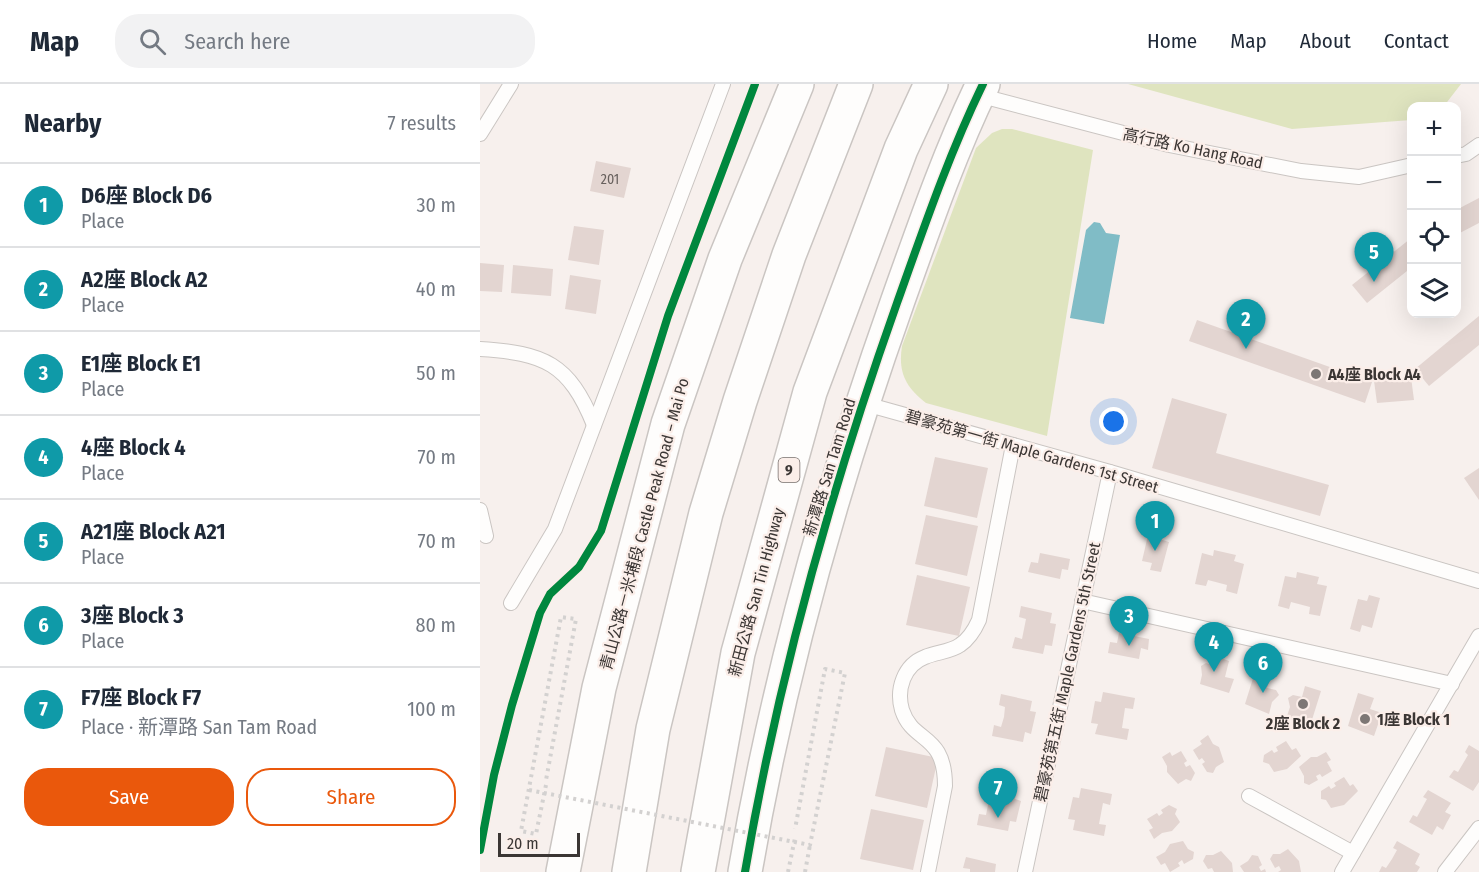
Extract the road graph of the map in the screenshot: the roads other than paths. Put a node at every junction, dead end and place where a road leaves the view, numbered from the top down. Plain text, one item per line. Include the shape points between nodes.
1 (511, 84) edge
2 (723, 84) edge
3 (797, 84) edge
4 (856, 84) edge
5 (931, 84) edge
6 (981, 89) edge
7 (480, 134) edge
8 (1479, 145) edge
9 (1461, 155) edge
10 (1407, 166) edge
11 (480, 349) edge
12 (862, 403) junction
13 (594, 425) junction
14 (1013, 445) junction
15 (1110, 472) junction
16 (480, 510) edge
17 (486, 536) dead end
18 (1479, 581) edge
19 (1082, 602) junction
20 (511, 603) dead end
21 (1479, 636) edge
22 (1452, 684) junction
23 (1249, 796) dead end
24 (1479, 828) edge
25 (1353, 853) junction
26 (563, 872) edge
27 (629, 872) edge
28 (698, 872) edge
29 (745, 872) edge
30 (928, 872) edge
31 (1025, 872) edge
32 (1342, 872) edge
33 (1445, 872) edge

1 - 7 lane
2 - 13 lane
3 - 26 main road, 青山公路－米埔段 Castle Peak Road – Mai Po via 725,259 668,424 599,688
4 - 27 main road via 789,255 706,513 653,729
5 - 28 main road, 新田公路 San Tin Highway / 9 via 901,149 810,392 738,653
6 - 10 lane, 高行路 Ko Hang Road via 1169,145 1302,171 1359,177
6 - 12 main road, 新潭路 San Tam Road via 921,237
8 - 9 lane
11 - 13 lane via 516,352 542,360 564,374 582,395
12 - 14 lane, 碧豪苑第一街 Maple Gardens 1st Street
12 - 29 main road, 新潭路 San Tam Road via 802,607 773,726
13 - 20 lane via 555,529
14 - 15 lane, 碧豪苑第一街 Maple Gardens 1st Street
14 - 30 lane via 979,620 960,645 913,664 900,688 903,714 937,748 945,771
15 - 18 lane, 碧豪苑第一街 Maple Gardens 1st Street
15 - 19 lane, 碧豪苑第五街 Maple Gardens 5th Street
16 - 17 lane
19 - 22 lane
19 - 31 lane, 碧豪苑第五街 Maple Gardens 5th Street
21 - 22 lane
22 - 25 lane
23 - 25 lane
24 - 33 lane
25 - 32 lane

